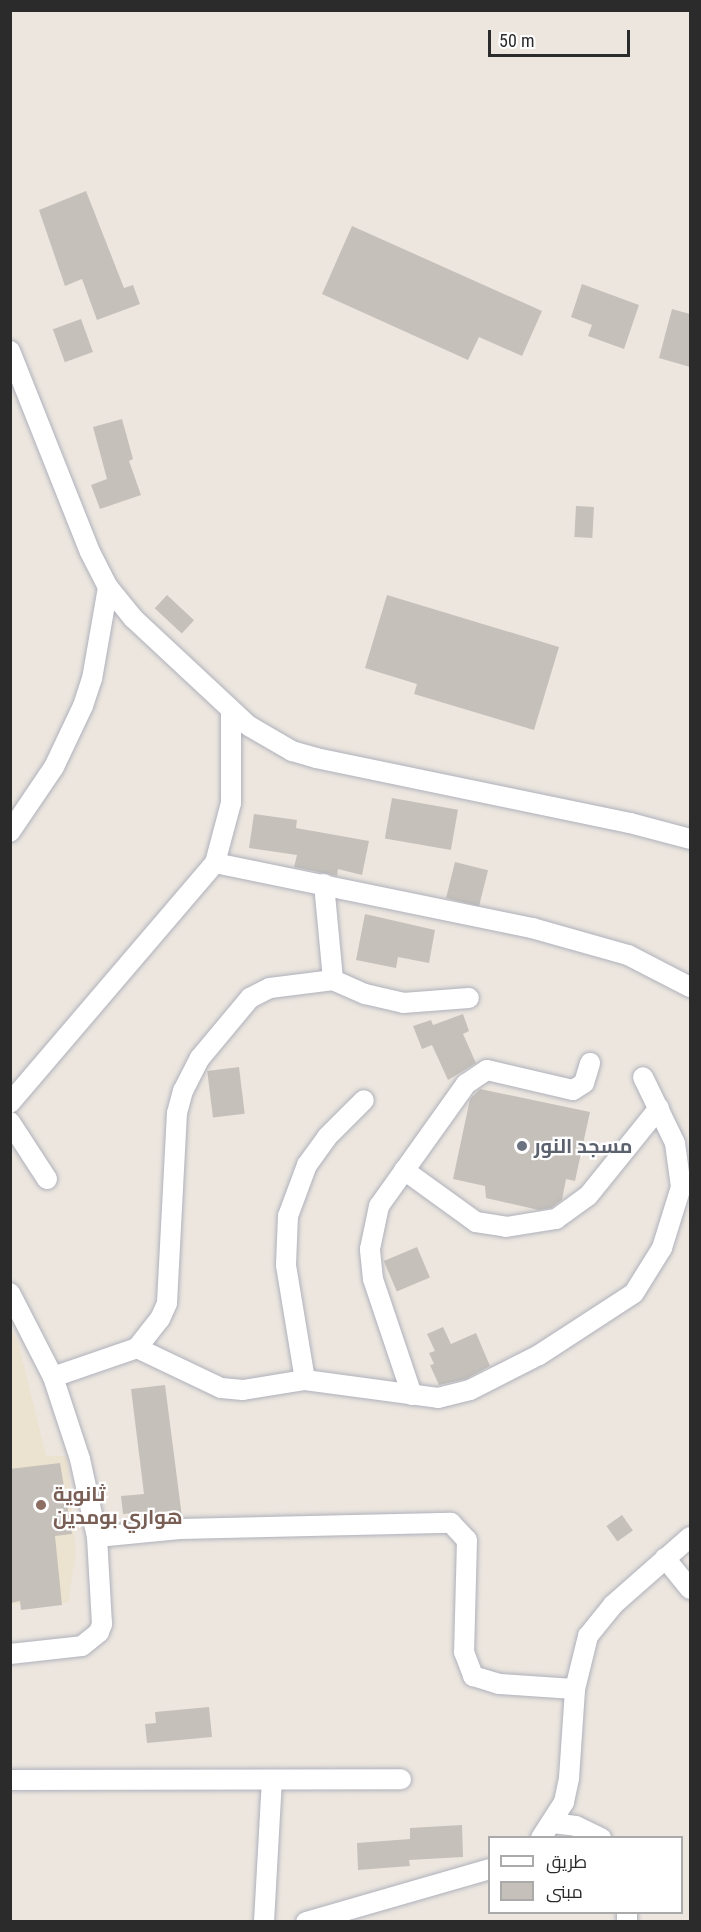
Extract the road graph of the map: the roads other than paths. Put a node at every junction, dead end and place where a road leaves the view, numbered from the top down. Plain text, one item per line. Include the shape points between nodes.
1 (10, 351) edge
2 (108, 587) junction
3 (231, 712) junction
4 (10, 832) edge
5 (690, 839) edge
6 (215, 863) junction
7 (324, 884) junction
8 (333, 980) junction
9 (690, 987) edge
10 (469, 998) dead end
11 (590, 1063) dead end
12 (643, 1077) dead end
13 (364, 1100) dead end
14 (10, 1103) edge
15 (659, 1108) junction
16 (10, 1122) edge
17 (404, 1170) junction
18 (47, 1179) dead end
19 (10, 1293) edge
20 (137, 1348) junction
21 (53, 1377) junction
22 (305, 1380) junction
23 (412, 1395) junction
24 (97, 1537) junction
25 (690, 1538) edge
26 (664, 1558) junction
27 (690, 1589) edge
28 (10, 1654) edge
29 (575, 1689) junction
30 (401, 1779) dead end
31 (10, 1780) edge
32 (272, 1780) junction
33 (547, 1830) edge
34 (597, 1836) edge
35 (488, 1869) edge
36 (264, 1922) edge
37 (306, 1922) edge

1 - 2 street via 90,552
2 - 3 street via 133,618
2 - 4 street via 92,679 83,706 54,767
3 - 5 street via 268,739 316,758 630,822
3 - 6 street via 231,803
6 - 7 street
6 - 14 street
7 - 8 street
7 - 9 street via 471,914 628,955
8 - 10 street via 365,994 404,1003
8 - 20 street via 270,988 250,998 187,1077 177,1113 167,1303 157,1324
11 - 17 street via 584,1083 573,1090 487,1070 466,1084
12 - 15 street
13 - 22 street via 327,1137 308,1165 288,1216 286,1265
15 - 17 street via 588,1196 556,1219 506,1227 476,1222
15 - 23 street via 675,1143 681,1187 662,1248 634,1293 498,1378 451,1396
16 - 18 street
17 - 23 street via 372,1224 370,1249 373,1279
19 - 21 street
20 - 21 street
20 - 22 street via 221,1388 243,1390
21 - 24 street via 80,1459
22 - 23 street
24 - 28 street via 103,1605 99,1632 82,1646 66,1651
24 - 29 street via 180,1529 451,1522 467,1540 464,1652 473,1676 499,1684
25 - 26 street
26 - 27 street
26 - 29 street via 593,1629 582,1649
29 - 33 street via 569,1778 564,1802
30 - 32 street
31 - 32 street
32 - 36 street
33 - 34 street via 576,1826
35 - 37 street

